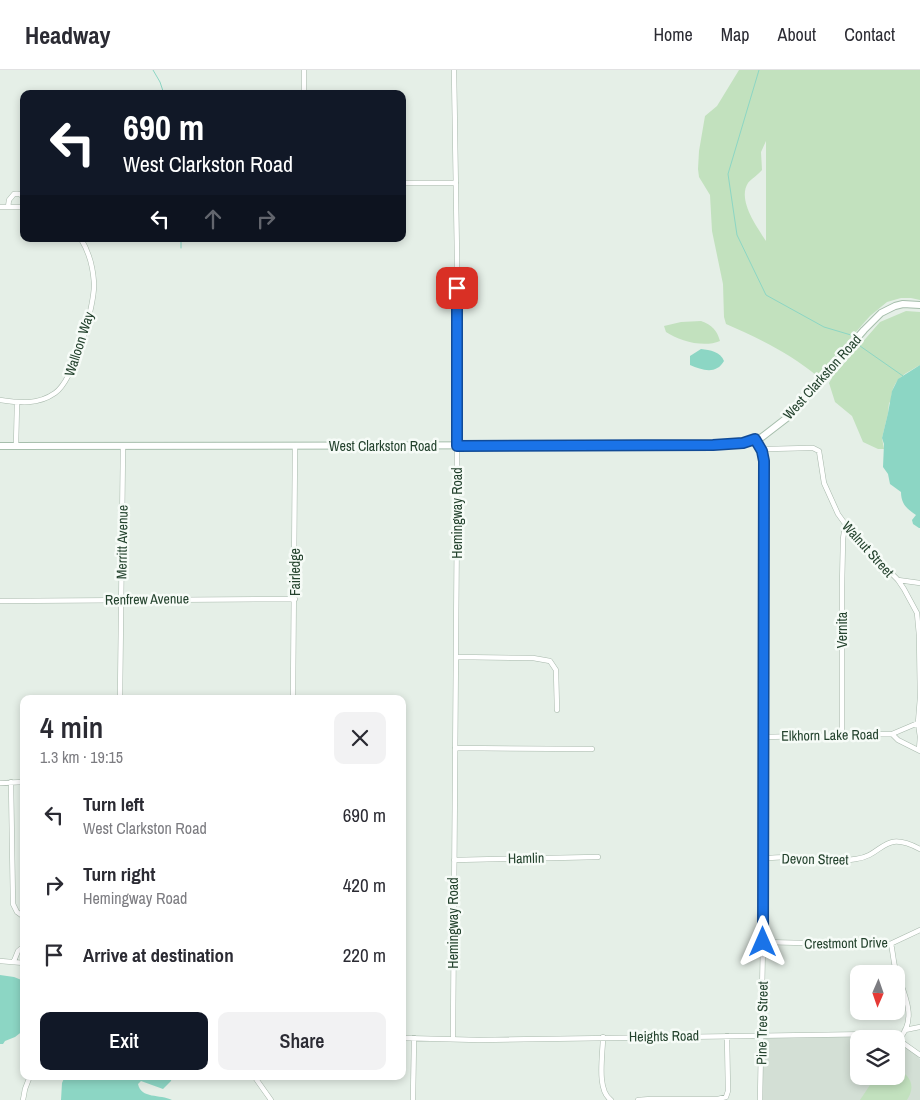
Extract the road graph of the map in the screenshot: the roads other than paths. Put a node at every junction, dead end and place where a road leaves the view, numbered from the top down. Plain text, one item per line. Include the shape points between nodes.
1 (304, 70) edge
2 (454, 70) edge
3 (304, 90) edge
4 (406, 183) edge
5 (456, 183) junction
6 (20, 194) edge
7 (20, 206) edge
8 (0, 207) edge
9 (8, 207) junction
10 (82, 242) edge
11 (920, 305) edge
12 (0, 400) edge
13 (17, 403) junction
14 (755, 439) junction
15 (0, 446) edge
16 (16, 446) junction
17 (123, 446) junction
18 (295, 446) junction
19 (457, 446) junction
20 (762, 451) junction
21 (845, 525) junction
22 (898, 580) junction
23 (920, 583) edge
24 (295, 598) junction
25 (121, 600) junction
26 (0, 601) edge
27 (914, 607) junction
28 (920, 609) edge
29 (919, 625) edge
30 (456, 657) junction
31 (120, 695) edge
32 (293, 695) edge
33 (557, 710) dead end
34 (918, 723) junction
35 (892, 734) junction
36 (842, 735) junction
37 (764, 737) junction
38 (455, 748) junction
39 (592, 749) dead end
40 (920, 751) edge
41 (0, 782) edge
42 (11, 782) junction
43 (20, 782) edge
44 (920, 849) edge
45 (598, 856) dead end
46 (763, 858) junction
47 (454, 860) junction
48 (20, 914) edge
49 (920, 930) edge
50 (763, 942) junction
51 (891, 944) junction
52 (20, 949) edge
53 (0, 961) edge
54 (14, 962) junction
55 (20, 963) edge
56 (920, 1028) edge
57 (905, 1030) joint
58 (850, 1034) edge
59 (762, 1035) junction
60 (727, 1036) junction
61 (603, 1037) junction
62 (406, 1038) edge
63 (414, 1038) junction
64 (453, 1039) junction
65 (905, 1045) edge
66 (920, 1055) edge
67 (28, 1080) edge
68 (257, 1080) edge
69 (23, 1100) edge
70 (271, 1100) edge
71 (412, 1100) edge
72 (611, 1100) edge
73 (638, 1100) edge
74 (760, 1100) edge

1 - 3 street
2 - 5 street, Hemingway Road
4 - 5 street
5 - 19 street, Hemingway Road
6 - 9 street via 10,198
7 - 9 street
8 - 9 street
10 - 13 street, Walloon Way via 91,264 94,297 76,359 65,383 54,394 36,402
11 - 14 main road, West Clarkston Road via 903,304 881,313 788,417
12 - 13 street, Walloon Way
13 - 16 street
14 - 19 main road, West Clarkston Road via 713,445
14 - 20 street, Pine Tree Street
15 - 16 main road, West Clarkston Road
16 - 17 main road, West Clarkston Road
17 - 18 main road, West Clarkston Road
17 - 25 street, Merritt Avenue
18 - 19 main road, West Clarkston Road
18 - 24 street, Fairledge
19 - 30 street, Hemingway Road
20 - 21 street, Walnut Street via 813,448 819,452 824,483
20 - 37 street, Pine Tree Street
21 - 22 street, Walnut Street
21 - 36 street, Vernita
22 - 23 street, Walnut Street
22 - 27 street, Walnut Street
24 - 25 street, Renfrew Avenue
24 - 32 street, Fairledge
25 - 26 street, Renfrew Avenue
25 - 31 street, Merritt Avenue
27 - 28 street
27 - 29 street, Walnut Street
29 - 34 street, Walnut Street
30 - 33 street via 550,661 556,670
30 - 38 street, Hemingway Road
34 - 35 street
34 - 40 street, Walnut Street
35 - 36 street, Elkhorn Lake Road
35 - 40 street, Elkhorn Lake Road
36 - 37 street, Elkhorn Lake Road
37 - 46 street, Pine Tree Street
38 - 39 street
38 - 47 street, Hemingway Road
41 - 42 street
42 - 43 street
42 - 48 street via 13,904
44 - 46 street, Devon Street via 894,841 858,859
45 - 47 street, Hamlin
46 - 50 street, Pine Tree Street
47 - 64 street, Hemingway Road
49 - 51 street, Crestmont Drive
50 - 51 street, Crestmont Drive
50 - 59 street, Pine Tree Street
51 - 57 street via 908,1005
52 - 54 street
53 - 54 street
54 - 55 street
56 - 57 street
58 - 59 street, Heights Road
59 - 60 street, Heights Road
59 - 74 street, Pine Tree Street
60 - 61 street, Heights Road
60 - 73 street via 726,1097
61 - 64 street, Heights Road
61 - 72 street via 602,1085
62 - 63 street, Heights Road
63 - 64 street, Heights Road
63 - 71 street
65 - 66 street, Heights Road
67 - 69 street
68 - 70 street

